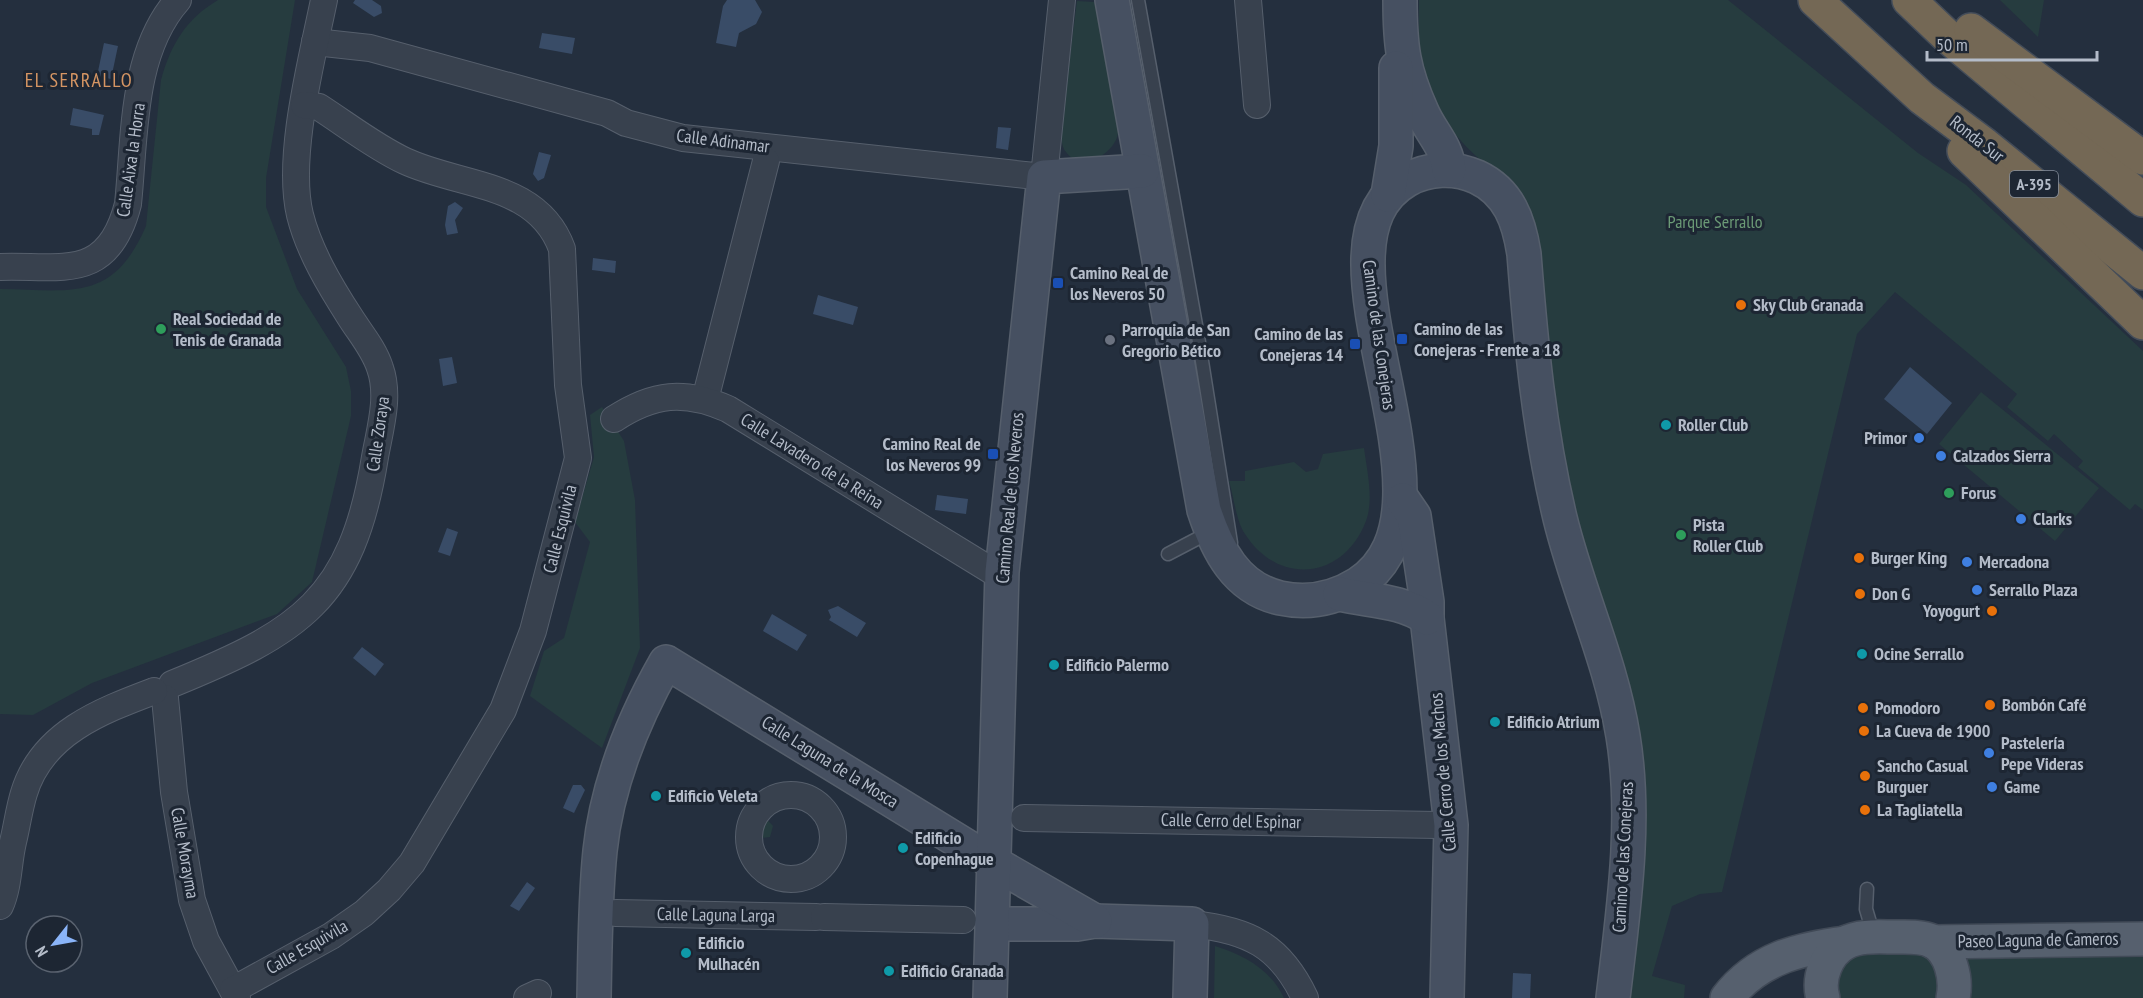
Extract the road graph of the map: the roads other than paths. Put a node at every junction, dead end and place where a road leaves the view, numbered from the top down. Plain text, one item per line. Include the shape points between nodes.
1 (178, 0) edge
2 (324, 0) edge
3 (1062, 0) edge
4 (1112, 0) edge
5 (1138, 0) edge
6 (1248, 0) edge
7 (1400, 0) edge
8 (1815, 0) edge
9 (1909, 0) edge
10 (1918, 0) edge
11 (315, 42) junction
12 (1922, 98) junction
13 (304, 105) junction
14 (1257, 105) dead end
15 (1405, 128) junction
16 (2143, 158) edge
17 (766, 161) dead end
18 (1449, 170) junction
19 (1142, 171) junction
20 (1044, 177) junction
21 (1401, 186) junction
22 (2143, 200) edge
23 (0, 267) edge
24 (2143, 273) edge
25 (2143, 323) edge
26 (708, 388) dead end
27 (614, 419) dead end
28 (1401, 496) junction
29 (1211, 531) junction
30 (1168, 554) dead end
31 (1002, 572) junction
32 (1237, 574) junction
33 (1340, 594) junction
34 (1427, 618) junction
35 (164, 691) junction
36 (1024, 818) dead end
37 (1438, 825) dead end
38 (994, 863) junction
39 (1867, 889) dead end
40 (0, 906) edge
41 (616, 913) dead end
42 (1095, 921) junction
43 (978, 922) junction
44 (1192, 924) junction
45 (2143, 939) edge
46 (1860, 940) junction
47 (1933, 942) junction
48 (235, 994) edge
49 (594, 998) edge
50 (990, 998) edge
51 (1190, 998) edge
52 (1305, 998) edge
53 (1447, 998) edge
54 (1613, 998) edge
55 (1726, 998) edge
56 (1823, 998) edge
57 (1953, 998) edge

1 - 23 street, Calle Aixa la Horra via 163,16 150,45 139,95 128,204 123,224 112,242 82,265 62,269
2 - 11 street, Calle Zoraya
3 - 20 street, Camino Real de los Neveros
4 - 19 main road, Camino de las Conejeras
5 - 32 lane
6 - 14 street
7 - 15 main road via 1400,49 1410,84
8 - 12 highway, Ronda Sur / A-395
9 - 22 highway
10 - 16 highway via 1960,21
11 - 13 street, Calle Zoraya
11 - 20 street, Calle Adinamar via 370,48 607,113 626,123 683,138
12 - 24 highway, Ronda Sur / A-395
12 - 25 highway via 1972,161
13 - 35 street, Calle Zoraya via 295,179 300,214 318,260 380,367 384,388 371,485 354,541 335,578 300,620 266,642
13 - 48 street, Calle Esquivila via 319,107 405,160 511,196 543,215 556,232 562,249 568,385 578,458 533,631 503,710 412,863 364,913
15 - 18 main road via 1448,154
15 - 21 main road
17 - 26 street
18 - 21 main road, Camino de las Conejeras via 1430,171
18 - 54 main road, Camino de las Conejeras via 1469,173 1494,187 1517,220 1524,254 1541,432 1561,521 1615,694 1623,737 1628,817
19 - 20 main road, Calle Adinamar
19 - 29 main road, Camino de las Conejeras via 1196,473
20 - 31 main road, Camino Real de los Neveros
21 - 28 main road, Camino de las Conejeras via 1371,223 1368,250
27 - 31 street, Calle Lavadero de la Reina via 637,404 662,398 705,399 728,409 992,571
28 - 33 main road, Camino de las Conejeras via 1397,532 1386,556 1367,578
28 - 34 main road, Calle Cerro de los Machos via 1414,516
29 - 30 lane
29 - 32 main road, Camino de las Conejeras via 1217,548
31 - 38 main road, Camino Real de los Neveros
32 - 33 main road, Camino de las Conejeras via 1265,593 1295,600 1318,600
33 - 34 main road via 1397,604
34 - 53 main road, Calle Cerro de los Machos via 1451,825
35 - 40 street, Calle Zoraya via 116,706 72,728 50,747 25,791
35 - 48 street, Calle Morayma via 174,792 192,900 206,941
36 - 37 street, Calle Cerro del Espinar
38 - 42 main road, Calle Laguna Larga
38 - 43 main road, Camino Real de los Neveros
38 - 49 main road, Calle Laguna de la Mosca via 666,662 634,723 606,816 600,850
39 - 46 lane
41 - 43 street, Calle Laguna Larga via 773,909
42 - 43 main road, Calle Laguna Larga
42 - 44 main road, Calle Laguna Larga
43 - 50 main road, Camino Real de los Neveros
44 - 51 main road
44 - 52 street via 1233,930 1259,941 1280,958
45 - 47 main road, Paseo Laguna de Cameros
46 - 47 main road, Paseo Laguna de Cameros via 1914,938
46 - 55 main road via 1779,956 1754,970
46 - 56 main road via 1825,965 1821,979
47 - 57 main road via 1955,976

